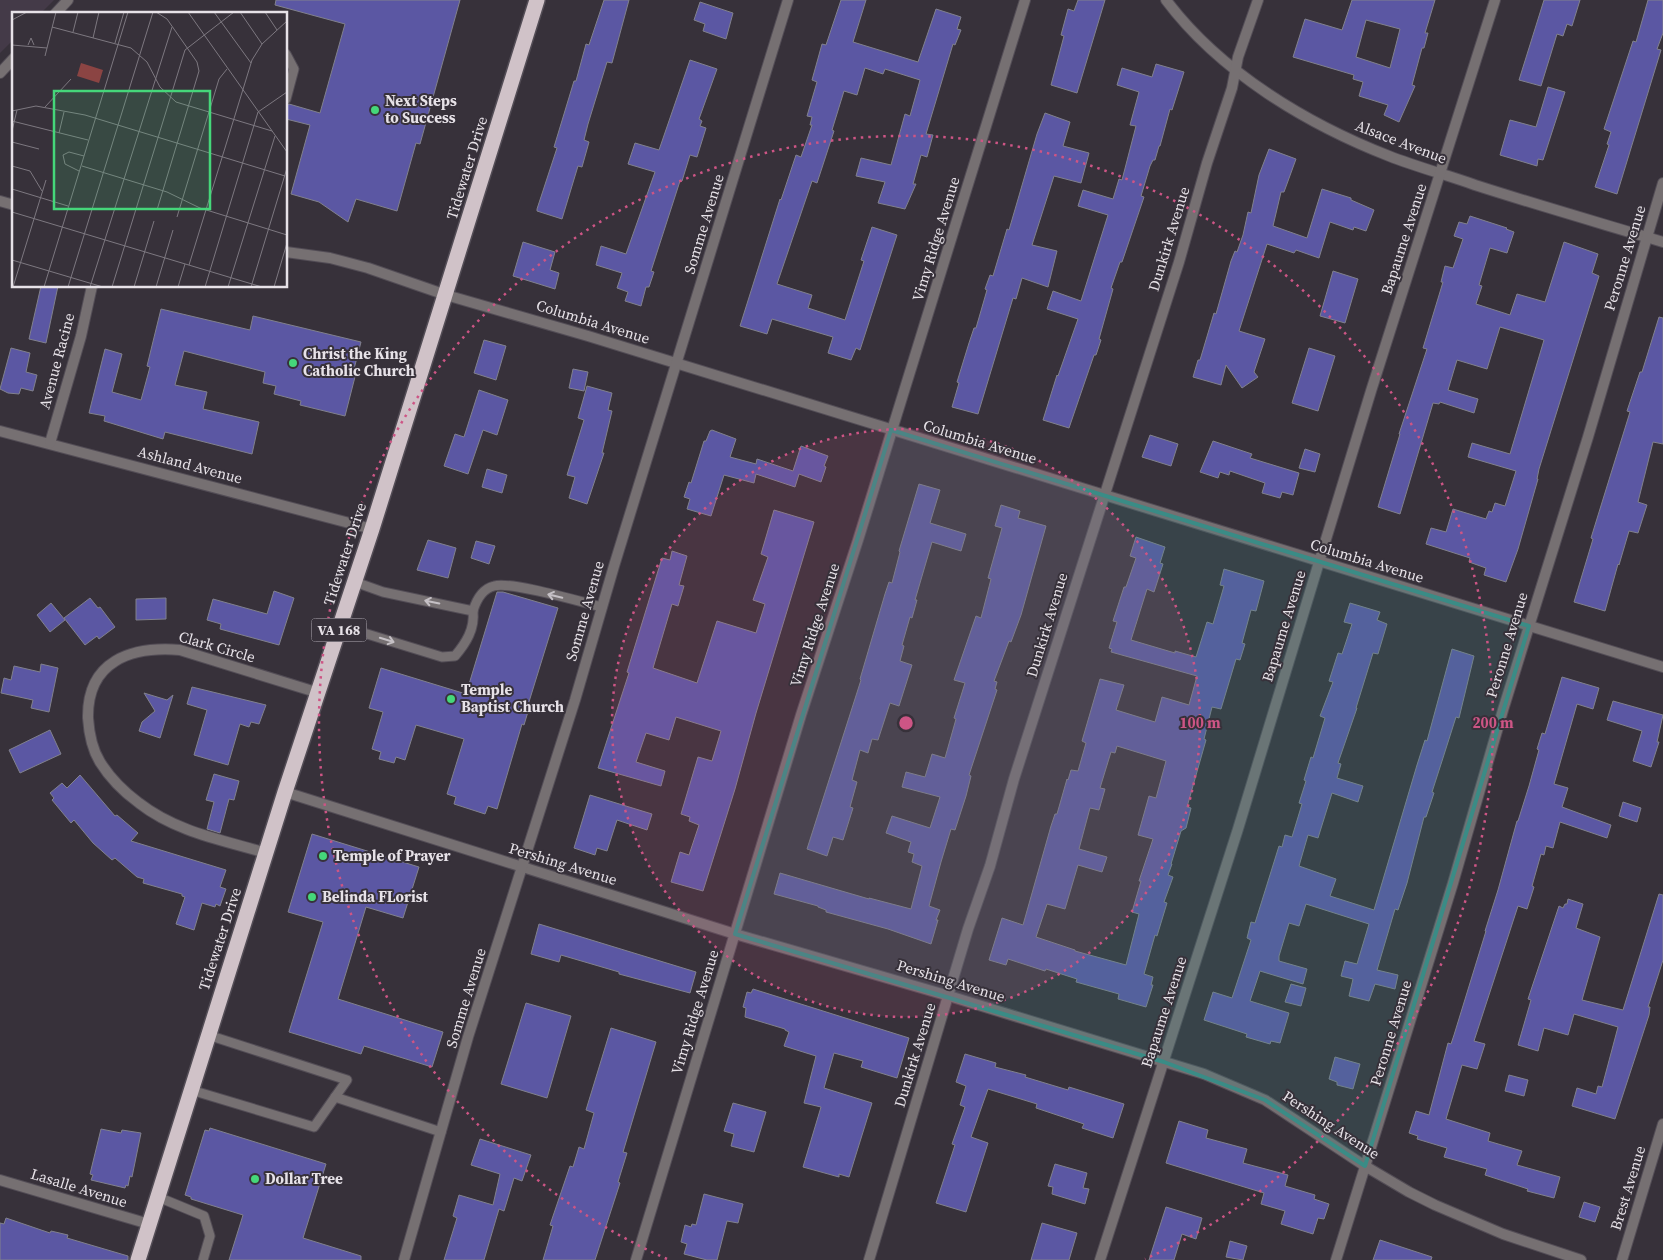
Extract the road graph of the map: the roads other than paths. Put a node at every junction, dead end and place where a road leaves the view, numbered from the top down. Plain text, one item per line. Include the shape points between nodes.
1 (68, 0) edge
2 (537, 0) edge
3 (788, 0) edge
4 (1025, 0) edge
5 (1166, 0) edge
6 (1258, 0) edge
7 (1495, 0) edge
8 (58, 12) edge
9 (288, 58) edge
10 (12, 60) edge
11 (1236, 70) junction
12 (0, 73) edge
13 (288, 92) edge
14 (1440, 174) junction
15 (1663, 183) edge
16 (1647, 237) junction
17 (1663, 242) edge
18 (288, 252) edge
19 (92, 288) edge
20 (446, 295) junction
21 (677, 363) junction
22 (891, 430) junction
23 (0, 431) edge
24 (50, 443) junction
25 (1104, 496) junction
26 (372, 529) junction
27 (1319, 562) junction
28 (355, 582) junction
29 (602, 607) junction
30 (473, 611) junction
31 (341, 626) junction
32 (1529, 626) junction
33 (1663, 667) edge
34 (319, 693) junction
35 (285, 792) junction
36 (266, 853) junction
37 (523, 868) junction
38 (735, 934) junction
39 (949, 996) junction
40 (208, 1035) junction
41 (1164, 1062) junction
42 (191, 1090) junction
43 (335, 1097) junction
44 (1663, 1124) edge
45 (441, 1132) junction
46 (1365, 1166) junction
47 (0, 1180) edge
48 (158, 1197) junction
49 (149, 1224) junction
50 (138, 1260) edge
51 (204, 1260) edge
52 (404, 1260) edge
53 (636, 1260) edge
54 (869, 1260) edge
55 (1100, 1260) edge
56 (1336, 1260) edge
57 (1581, 1260) edge
58 (1622, 1260) edge

1 - 8 street
2 - 20 highway, Tidewater Drive / VA 168
3 - 21 street, Somme Avenue
4 - 22 street, Vimy Ridge Avenue
5 - 11 street, Alsace Avenue via 1203,41
6 - 11 street, Dunkirk Avenue
7 - 14 street, Bapaume Avenue
9 - 13 lane via 294,69
10 - 12 street
11 - 14 street, Alsace Avenue via 1297,112 1348,139
11 - 25 street, Dunkirk Avenue
14 - 16 street, Alsace Avenue
14 - 27 street, Bapaume Avenue
15 - 16 street, Peronne Avenue
16 - 17 street, Alsace Avenue
16 - 32 street, Peronne Avenue
18 - 20 street, Columbia Avenue via 368,268
19 - 24 street, Avenue Racine
20 - 21 street, Columbia Avenue
20 - 26 highway, Tidewater Drive / VA 168
21 - 22 street, Columbia Avenue
21 - 29 street, Somme Avenue
22 - 25 street, Columbia Avenue
22 - 38 street, Vimy Ridge Avenue
23 - 24 street, Ashland Avenue
24 - 26 street, Ashland Avenue
25 - 27 street, Columbia Avenue
25 - 39 street, Dunkirk Avenue
26 - 28 highway, Tidewater Drive / VA 168
27 - 32 street, Columbia Avenue
27 - 41 street, Bapaume Avenue
30 -> 28 lane via 383,592
28 - 31 highway, Tidewater Drive / VA 168
29 -> 30 lane via 511,586 493,586 478,597
29 - 37 street, Somme Avenue
31 -> 30 lane via 442,657 455,656 466,643 474,619
31 - 34 highway, Tidewater Drive / VA 168
32 - 33 street, Columbia Avenue
32 - 46 street, Peronne Avenue
34 - 35 highway, Tidewater Drive / VA 168
34 - 36 street, Clark Circle via 180,650 159,648 139,651 111,663 92,687 88,704 92,745 111,778 158,817 182,828
35 - 36 highway, Tidewater Drive / VA 168
35 - 37 street, Pershing Avenue
36 - 40 highway, Tidewater Drive / VA 168
37 - 38 street, Pershing Avenue
37 - 45 street, Somme Avenue
38 - 39 street, Pershing Avenue
38 - 53 street, Vimy Ridge Avenue
39 - 41 street, Pershing Avenue
39 - 54 street, Dunkirk Avenue
40 - 42 highway, Tidewater Drive / VA 168
40 - 43 lane via 347,1080
41 - 46 street, Pershing Avenue via 1204,1074 1266,1100
41 - 55 street, Bapaume Avenue
42 - 43 lane via 314,1127
42 - 48 highway, Tidewater Drive / VA 168
43 - 45 lane
44 - 58 street, Brest Avenue
45 - 52 street, Somme Avenue
46 - 56 street, Peronne Avenue
46 - 57 street, Pershing Avenue via 1435,1205 1502,1234
47 - 49 street, Lasalle Avenue
48 - 49 highway, Tidewater Drive / VA 168
48 - 51 lane via 204,1216 210,1236
49 - 50 highway, Tidewater Drive / VA 168

